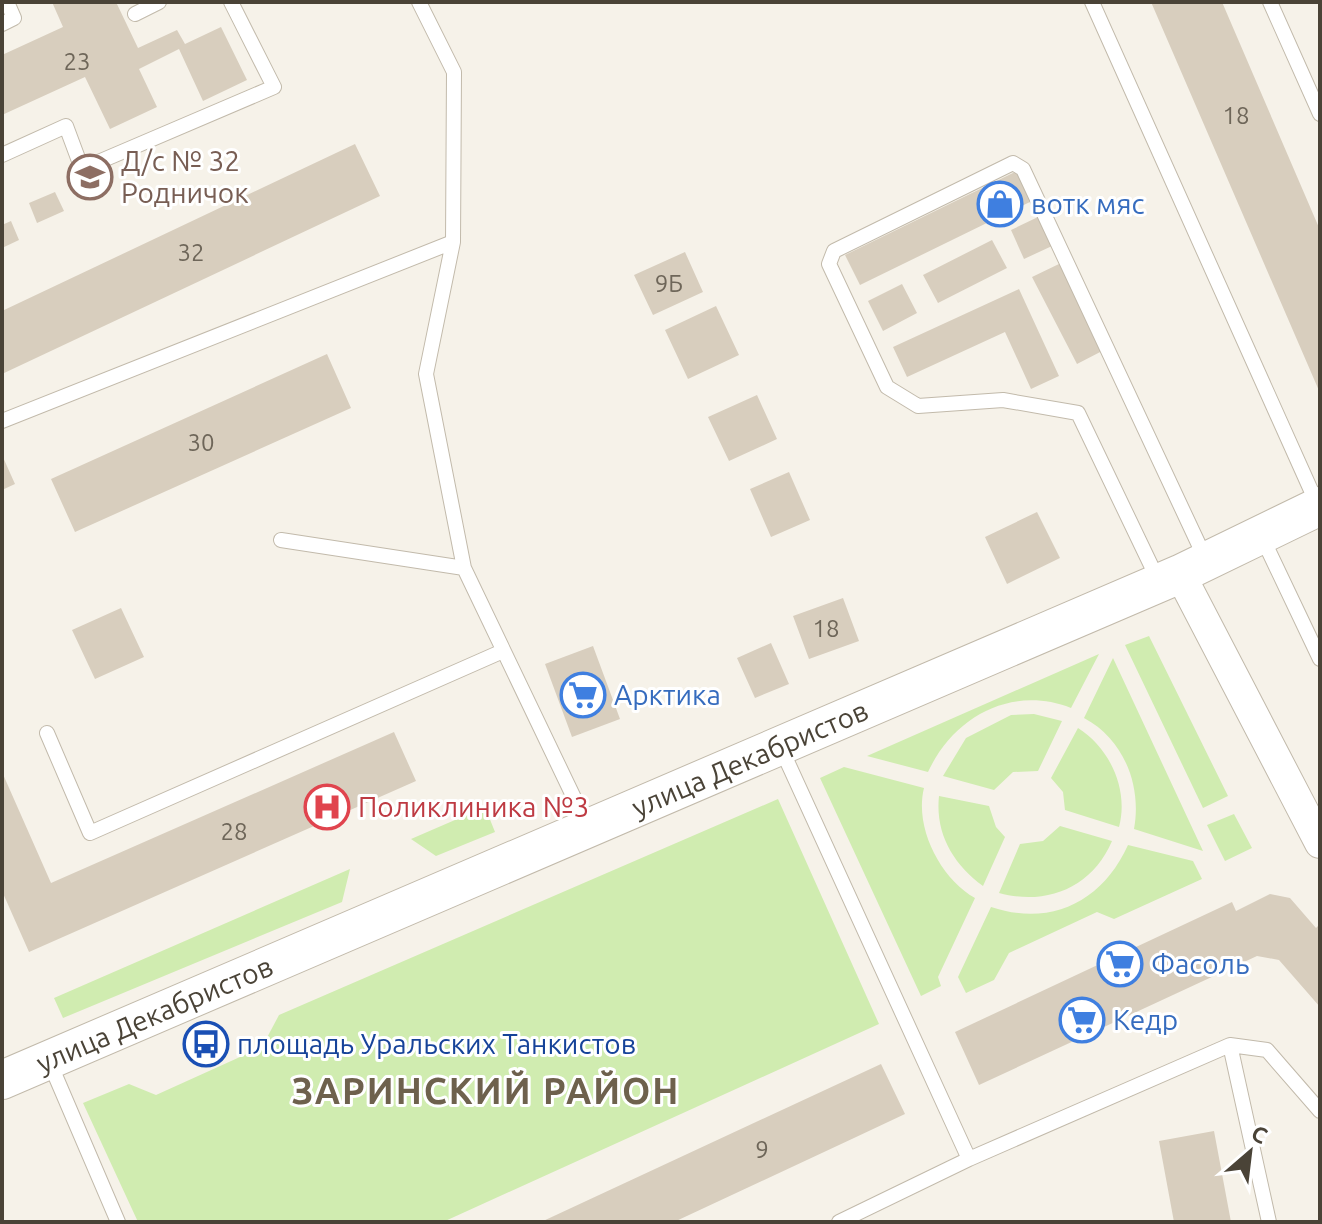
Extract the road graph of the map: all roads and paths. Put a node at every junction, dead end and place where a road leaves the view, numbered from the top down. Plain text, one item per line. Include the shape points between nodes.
1 (7, 2) edge
2 (159, 2) edge
3 (231, 2) edge
4 (419, 2) edge
5 (1092, 2) edge
6 (1270, 2) edge
7 (135, 14) dead end
8 (2, 24) edge
9 (1320, 114) edge
10 (2, 155) edge
11 (453, 242) junction
12 (2, 421) edge
13 (1319, 506) edge
14 (1261, 534) junction
15 (281, 540) dead end
16 (464, 568) junction
17 (1182, 572) junction
18 (503, 651) junction
19 (1320, 659) edge
20 (47, 733) dead end
21 (781, 747) junction
22 (588, 828) junction
23 (1320, 843) edge
24 (1230, 1045) junction
25 (49, 1061) junction
26 (2, 1080) edge
27 (1320, 1111) edge
28 (969, 1159) junction
29 (118, 1222) edge
30 (839, 1222) edge
31 (1269, 1222) edge

1 - 8 lane via 14,18
2 - 7 lane
3 - 10 lane via 274,87 82,169 66,126
4 - 11 lane via 454,72
5 - 13 lane
6 - 9 lane
11 - 12 lane
11 - 16 lane via 426,374
13 - 14 street, улица Декабристов
14 - 17 street, улица Декабристов
14 - 19 lane
15 - 16 lane
16 - 18 lane
17 - 17 lane via 1023,169 1013,163 834,251 829,264 887,387 918,406 1003,400 1078,413
17 - 21 street, улица Декабристов
17 - 23 street
18 - 20 lane via 90,833
18 - 22 lane
21 - 22 street, улица Декабристов
21 - 28 lane
22 - 25 street, улица Декабристов
24 - 27 lane via 1267,1050
24 - 28 lane
24 - 31 lane
25 - 26 street, улица Декабристов
25 - 29 lane
28 - 30 lane

